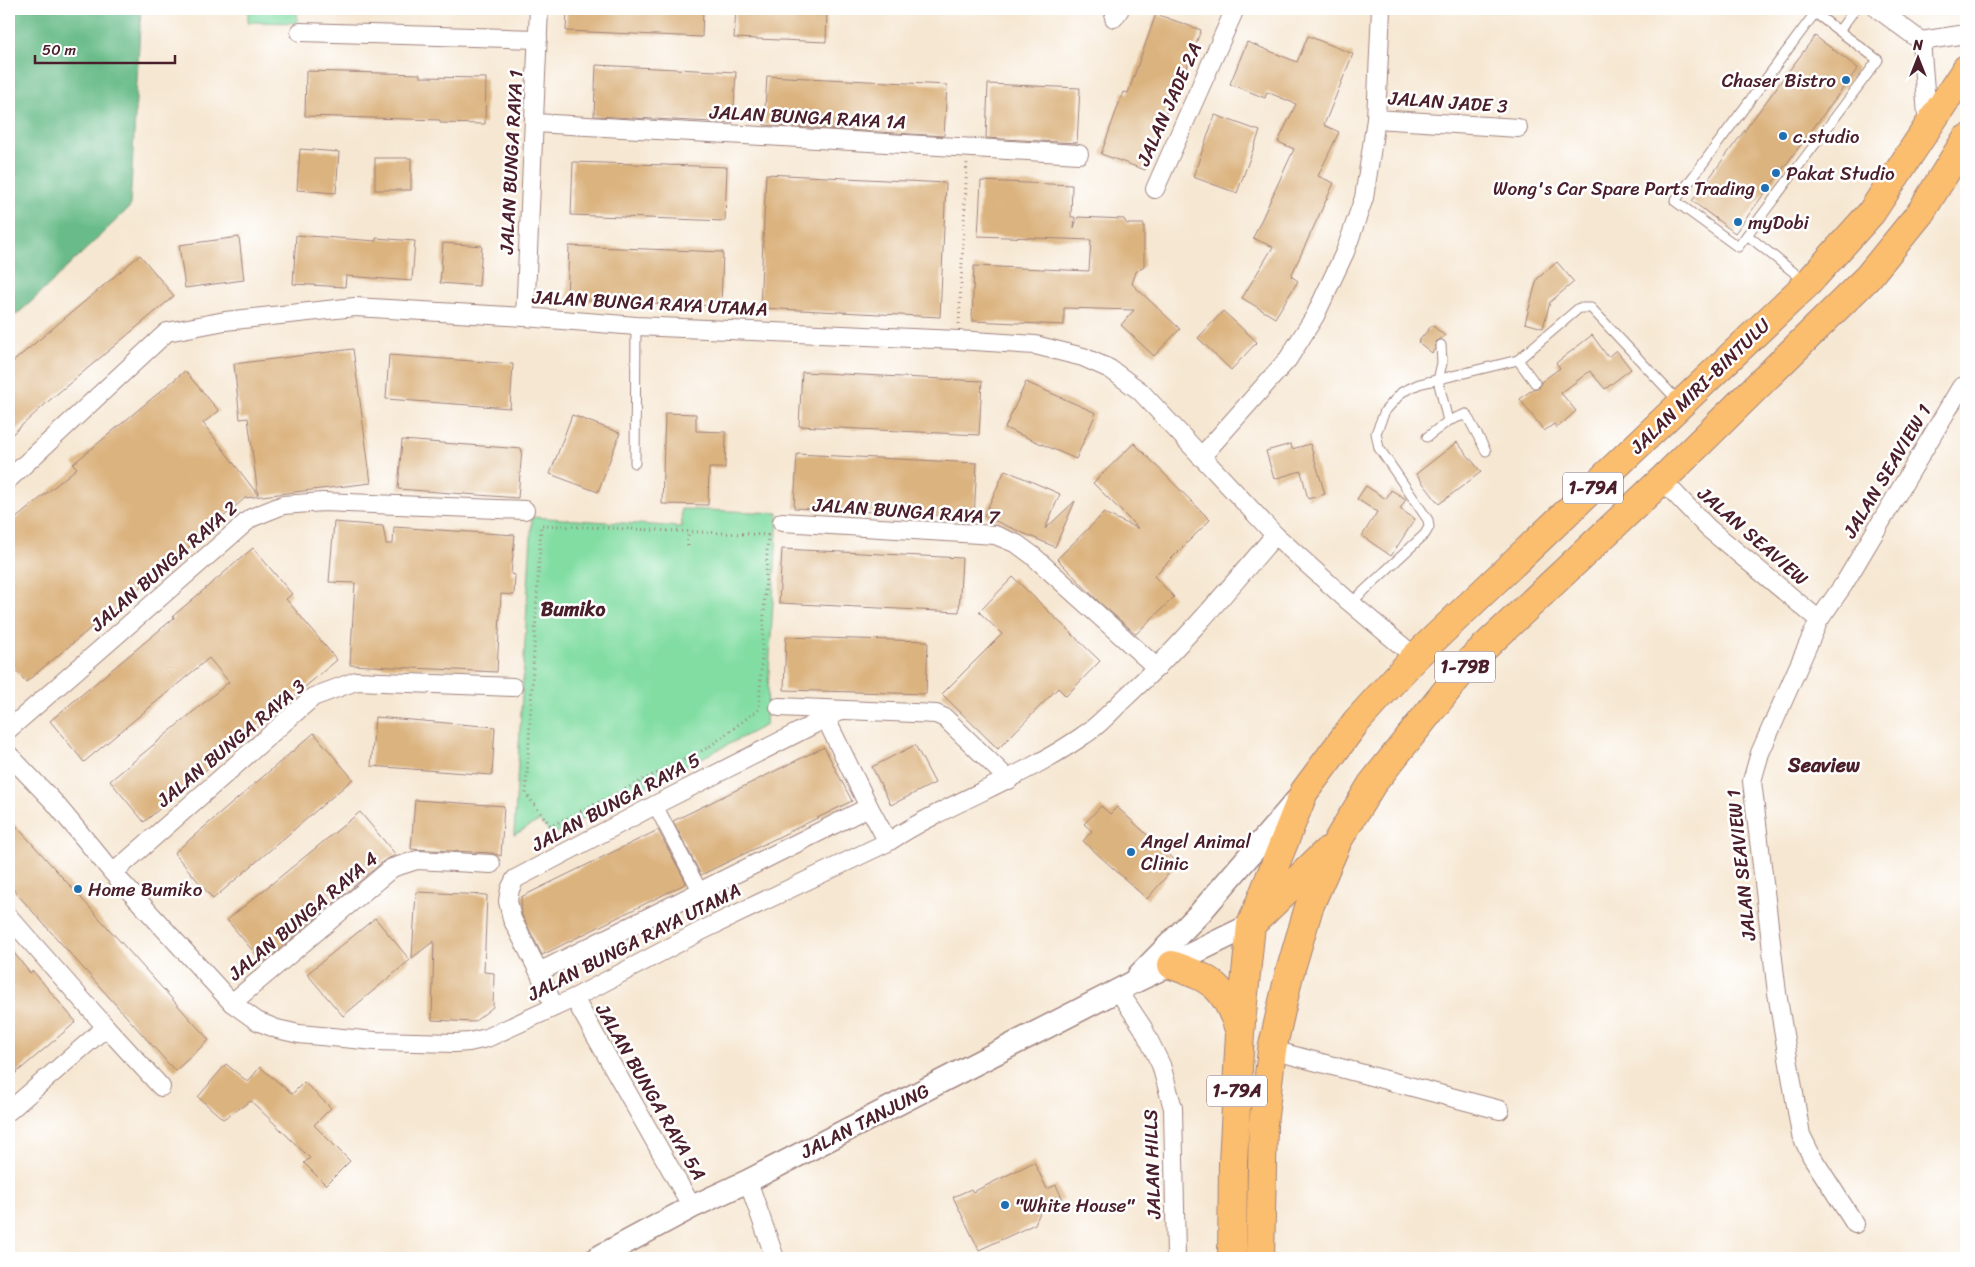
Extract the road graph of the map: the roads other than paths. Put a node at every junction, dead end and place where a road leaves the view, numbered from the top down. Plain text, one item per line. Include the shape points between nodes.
1 (539, 9) edge
2 (1235, 9) edge
3 (1379, 9) edge
4 (1855, 9) edge
5 (1878, 9) edge
6 (1816, 11) edge
7 (1839, 31) junction
8 (300, 32) dead end
9 (1966, 34) edge
10 (538, 39) junction
11 (1921, 41) junction
12 (1966, 69) edge
13 (1376, 119) junction
14 (535, 123) junction
15 (1928, 127) junction
16 (1518, 128) dead end
17 (1966, 139) edge
18 (1079, 154) dead end
19 (1966, 170) edge
20 (1155, 189) dead end
21 (1921, 212) junction
22 (1747, 236) junction
23 (1808, 283) junction
24 (525, 317) junction
25 (636, 326) junction
26 (1441, 345) dead end
27 (1518, 360) junction
28 (1438, 380) junction
29 (1535, 383) dead end
30 (1961, 387) dead end
31 (1681, 404) junction
32 (1448, 421) junction
33 (1427, 437) dead end
34 (1486, 451) dead end
35 (1201, 457) junction
36 (635, 463) dead end
37 (9, 479) edge
38 (1662, 480) junction
39 (525, 510) dead end
40 (782, 522) road end
41 (1275, 536) junction
42 (1351, 603) junction
43 (1819, 620) junction
44 (1415, 657) junction
45 (1157, 668) junction
46 (513, 687) dead end
47 (779, 707) dead end
48 (842, 710) junction
49 (825, 717) junction
50 (9, 729) edge
51 (9, 755) edge
52 (1008, 780) junction
53 (1304, 792) junction
54 (655, 805) junction
55 (869, 807) junction
56 (1338, 840) junction
57 (888, 842) junction
58 (491, 864) dead end
59 (113, 873) junction
60 (700, 891) junction
61 (9, 917) edge
62 (1251, 925) junction
63 (1172, 965) junction
64 (539, 972) junction
65 (1125, 987) junction
66 (574, 998) junction
67 (232, 1002) junction
68 (554, 1007) junction
69 (106, 1027) junction
70 (1240, 1033) junction
71 (1272, 1050) junction
72 (161, 1087) dead end
73 (1500, 1110) dead end
74 (9, 1112) edge
75 (748, 1181) junction
76 (692, 1207) junction
77 (1855, 1224) dead end
78 (598, 1258) edge
79 (775, 1258) edge
80 (1176, 1258) edge
81 (1232, 1258) edge
82 (1260, 1258) edge

1 - 10 street, JALAN BUNGA RAYA 1
2 - 20 street, JALAN JADE 2A
3 - 13 street
4 - 7 lane
5 - 11 street
6 - 7 lane
6 - 22 lane via 1675,201 1738,247
7 - 22 lane via 1878,60
8 - 10 street
9 - 11 street
10 - 14 street, JALAN BUNGA RAYA 1
11 - 15 street
12 - 15 highway, JALAN MIRI-BINTULU / 1-79A
13 - 16 street, JALAN JADE 3
13 - 35 street via 1364,198 1345,252 1315,316 1288,359
14 - 18 street, JALAN BUNGA RAYA 1A
14 - 24 street, JALAN BUNGA RAYA 1
15 - 23 highway, JALAN MIRI-BINTULU / 1-79A via 1871,213
17 - 21 highway, JALAN MIRI-BINTULU / 1-79B
19 - 21 highway
21 - 38 highway, JALAN MIRI-BINTULU / 1-79B via 1868,277
22 - 23 lane
23 - 31 highway, JALAN MIRI-BINTULU / 1-79A
24 - 25 street, JALAN BUNGA RAYA UTAMA
24 - 37 street, JALAN BUNGA RAYA UTAMA via 355,307 225,321 168,332
25 - 35 street, JALAN BUNGA RAYA UTAMA via 1035,345 1083,357 1110,369 1140,391
25 - 36 lane
26 - 28 lane via 1442,363
27 - 28 lane
27 - 29 lane
27 - 31 lane via 1579,308 1591,308
28 - 32 lane
28 - 42 lane via 1402,392 1385,411 1376,433 1379,448 1428,520 1429,527
30 - 43 street, JALAN SEAVIEW 1 via 1844,584
31 - 44 highway, JALAN MIRI-BINTULU / 1-79A
32 - 33 lane
32 - 34 lane via 1466,414
35 - 41 street, JALAN BUNGA RAYA UTAMA
38 - 43 street, JALAN SEAVIEW via 1708,528
38 - 56 highway, JALAN MIRI-BINTULU / 1-79B via 1471,660 1372,784
39 - 50 street, JALAN BUNGA RAYA 2 via 323,502 283,505 251,518
40 - 45 street, JALAN BUNGA RAYA 7 via 995,536 1010,541 1032,555
41 - 42 street, JALAN BUNGA RAYA UTAMA
41 - 45 street, JALAN BUNGA RAYA UTAMA
42 - 44 street, JALAN BUNGA RAYA UTAMA
43 - 77 street, JALAN SEAVIEW 1 via 1760,753 1752,781 1777,993 1800,1135
44 - 53 highway, JALAN MIRI-BINTULU / 1-79A via 1356,722
45 - 52 street, JALAN BUNGA RAYA UTAMA via 1086,734
46 - 59 street, JALAN BUNGA RAYA 3 via 356,680 313,697
47 - 48 street
48 - 49 street, JALAN BUNGA RAYA 5
48 - 52 street via 936,714 945,718
49 - 54 street, JALAN BUNGA RAYA 5
49 - 55 street
51 - 59 street, JALAN BUNGA RAYA UTAMA via 54,802
52 - 57 street, JALAN BUNGA RAYA UTAMA
53 - 62 highway, JALAN MIRI-BINTULU / 1-79A
53 - 65 street, JALAN TANJUNG via 1200,913
54 - 60 street
54 - 64 street, JALAN BUNGA RAYA 5 via 515,879 508,901 512,919
55 - 57 street
55 - 60 street
56 - 62 highway
56 - 71 highway, JALAN MIRI-BINTULU / 1-79B via 1309,907
57 - 66 street, JALAN BUNGA RAYA UTAMA via 703,930
58 - 67 street, JALAN BUNGA RAYA 4 via 417,860 392,868
59 - 67 street, JALAN BUNGA RAYA UTAMA
60 - 64 street
61 - 69 street
62 - 63 street, JALAN TANJUNG
62 - 70 highway, JALAN MIRI-BINTULU / 1-79A
63 - 65 street, JALAN TANJUNG
63 - 70 highway via 1199,975 1218,988 1230,1005
64 - 68 street, JALAN BUNGA RAYA 5
65 - 75 street, JALAN TANJUNG
65 - 80 street, JALAN HILLS via 1158,1058 1173,1108
66 - 68 street, JALAN BUNGA RAYA UTAMA
66 - 76 street, JALAN BUNGA RAYA 5A
67 - 68 street, JALAN BUNGA RAYA UTAMA via 257,1021 299,1034 446,1043 487,1038
69 - 72 street
69 - 74 street
70 - 81 highway, JALAN MIRI-BINTULU / 1-79A
71 - 73 street
71 - 82 highway, JALAN MIRI-BINTULU / 1-79B via 1263,1124
75 - 76 street, JALAN TANJUNG
75 - 79 street
76 - 78 street, JALAN TANJUNG

